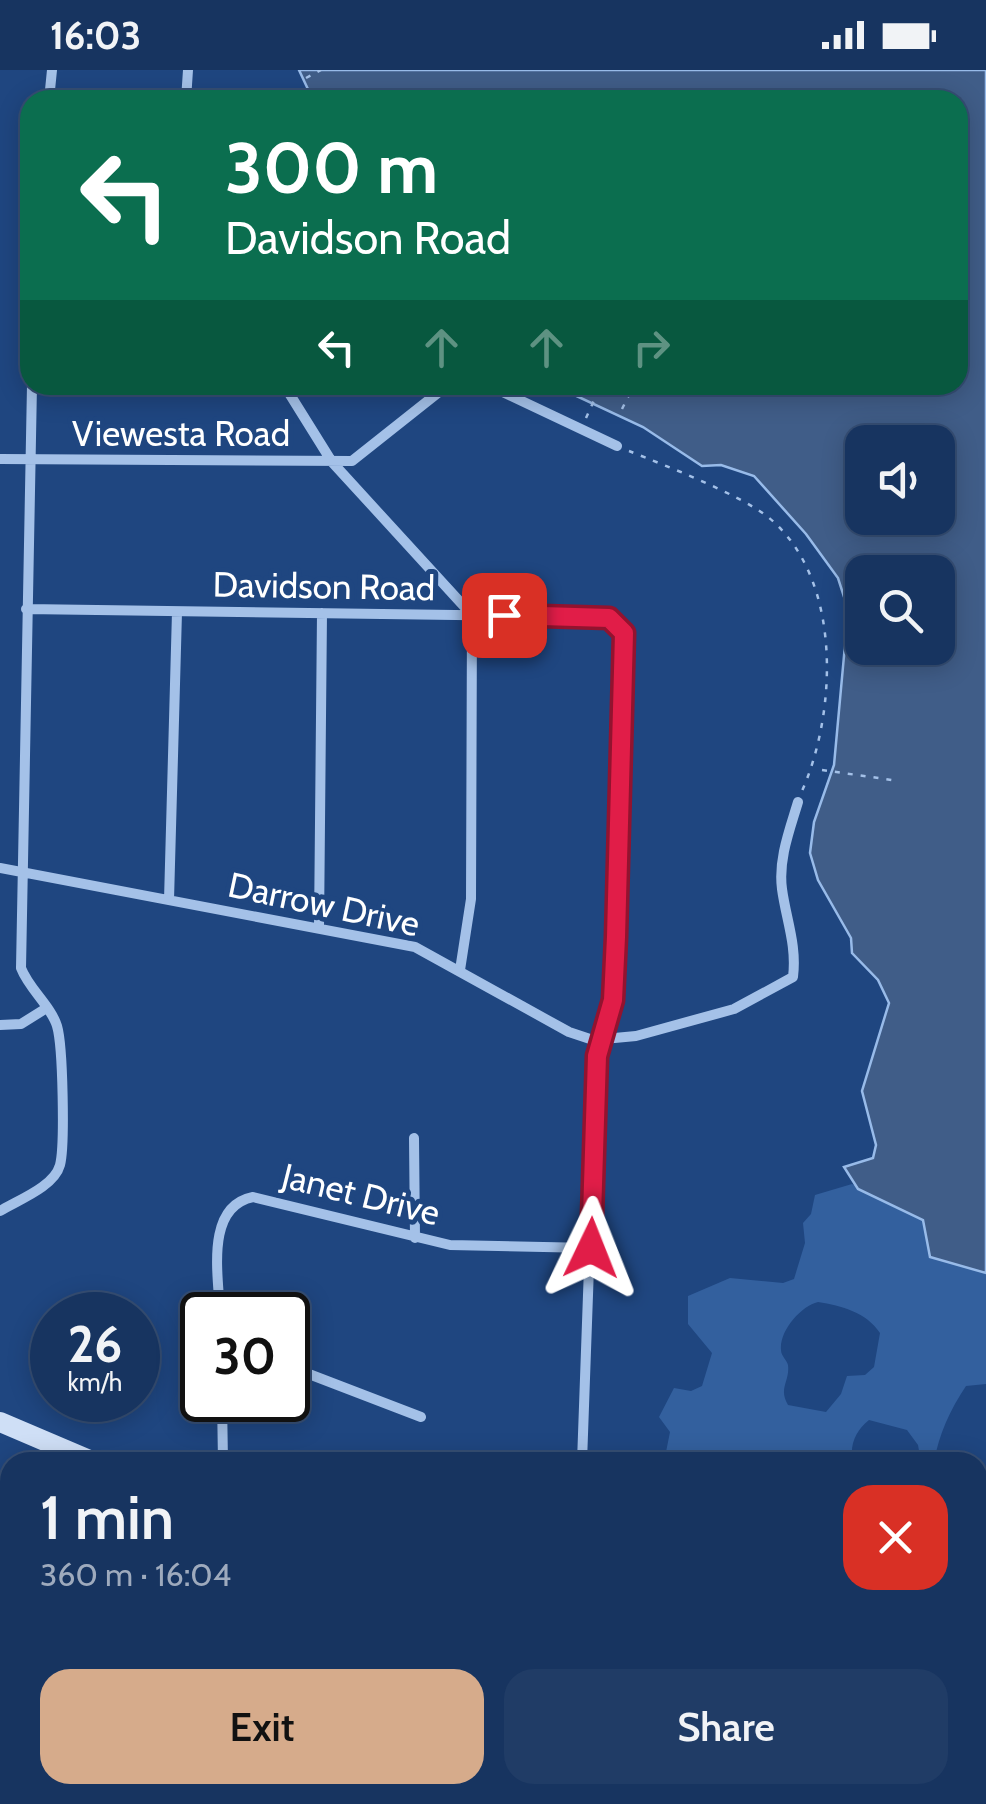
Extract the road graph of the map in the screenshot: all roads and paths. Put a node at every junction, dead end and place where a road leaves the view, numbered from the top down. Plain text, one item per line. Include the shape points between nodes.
1 (321, 70) edge
2 (306, 78) dead end
3 (32, 395) edge
4 (290, 395) edge
5 (435, 395) edge
6 (509, 395) edge
7 (596, 395) edge
8 (629, 395) edge
9 (622, 409) dead end
10 (586, 418) dead end
11 (617, 446) joint
12 (0, 459) edge
13 (30, 460) junction
14 (332, 462) junction
15 (26, 609) junction
16 (177, 612) junction
17 (322, 613) junction
18 (472, 614) junction
19 (822, 770) dead end
20 (899, 782) dead end
21 (798, 802) joint
22 (0, 868) edge
23 (20, 872) junction
24 (170, 900) junction
25 (319, 927) junction
26 (460, 970) junction
27 (45, 1009) junction
28 (0, 1024) edge
29 (604, 1041) junction
30 (414, 1138) dead end
31 (0, 1211) edge
32 (415, 1238) junction
33 (591, 1248) junction
34 (220, 1292) edge
35 (310, 1374) edge
36 (422, 1416) dead end
37 (0, 1422) edge
38 (222, 1422) edge
39 (70, 1452) edge
40 (223, 1452) edge
41 (582, 1452) edge

1 - 2 path
3 - 13 street
4 - 14 street
5 - 14 street via 352,460
6 - 11 street
7 - 10 path
8 - 9 path
11 - 21 path via 767,516 807,571 824,629 824,687 814,764
12 - 13 street, Viewesta Road
13 - 14 street, Viewesta Road
13 - 15 street
14 - 18 street
15 - 16 street, Davidson Road
15 - 23 street
16 - 17 street, Davidson Road
16 - 24 street
17 - 18 street, Davidson Road
17 - 25 street
18 - 26 street via 472,899
18 - 29 street, Davidson Road via 599,617 620,624 624,633 613,1000
19 - 20 path
21 - 29 street via 782,860 794,966 788,981 734,1008
22 - 23 street, Darrow Drive
23 - 24 street, Darrow Drive
23 - 27 street via 21,968
24 - 25 street, Darrow Drive
25 - 26 street, Darrow Drive via 414,946
26 - 29 street, Darrow Drive via 569,1032
27 - 28 street via 21,1024
27 - 31 street via 56,1024 61,1059 60,1166 48,1182
29 - 33 street via 596,1072
30 - 32 street
32 - 33 street, Janet Drive via 450,1245
32 - 34 street, Janet Drive via 264,1197 244,1199 224,1216 220,1230
33 - 41 street
35 - 36 street
37 - 39 street
38 - 40 street

